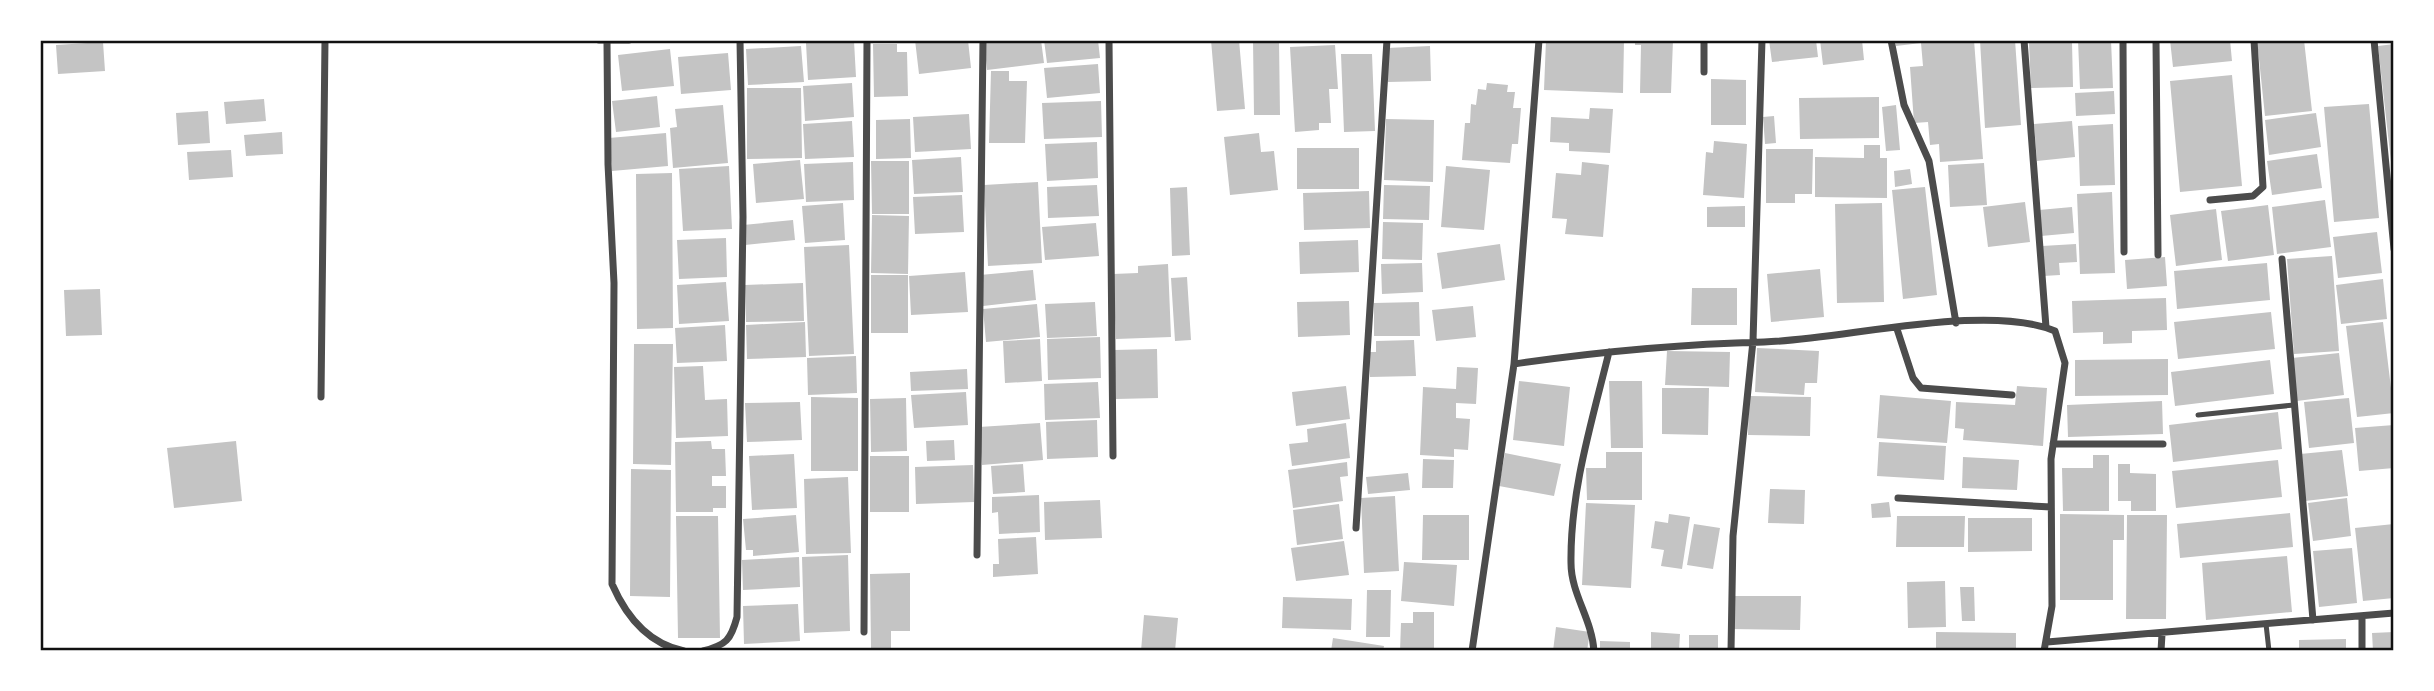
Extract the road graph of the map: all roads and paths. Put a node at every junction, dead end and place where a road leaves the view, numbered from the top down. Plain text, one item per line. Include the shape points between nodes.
1 (325, 40) edge
2 (629, 40) edge
3 (740, 40) edge
4 (867, 40) edge
5 (983, 40) edge
6 (1109, 40) edge
7 (1387, 40) edge
8 (1539, 40) edge
9 (1704, 40) edge
10 (1762, 40) edge
11 (1891, 40) edge
12 (2024, 40) edge
13 (2123, 40) edge
14 (2156, 40) edge
15 (2254, 40) edge
16 (2374, 40) edge
17 (603, 41) edge
18 (1704, 72) dead end
19 (2210, 200) dead end
20 (2394, 249) edge
21 (2124, 252) dead end
22 (2158, 255) dead end
23 (2282, 258) dead end
24 (1956, 323) junction
25 (2046, 327) junction
26 (1897, 328) junction
27 (1753, 341) junction
28 (1609, 352) junction
29 (1514, 364) junction
30 (2012, 395) dead end
31 (321, 397) dead end
32 (2294, 405) junction
33 (2198, 415) dead end
34 (2053, 444) junction
35 (2162, 444) dead end
36 (1113, 456) dead end
37 (1898, 498) dead end
38 (2051, 507) junction
39 (1356, 528) dead end
40 (977, 555) dead end
41 (2394, 613) edge
42 (2362, 616) junction
43 (2313, 620) junction
44 (2266, 624) junction
45 (864, 632) dead end
46 (2162, 634) junction
47 (2047, 642) junction
48 (684, 651) edge
49 (703, 651) edge
50 (1472, 651) edge
51 (1594, 651) edge
52 (1731, 651) edge
53 (2044, 651) edge
54 (2161, 651) edge
55 (2269, 651) edge
56 (2362, 651) edge

1 - 31 street
2 - 17 street
3 - 49 street via 743,217 737,617 732,638 723,646
4 - 45 street
5 - 40 street
6 - 36 street
7 - 39 street
8 - 29 street
9 - 18 street
10 - 27 street
11 - 24 street via 1904,105 1929,161
12 - 25 street
13 - 21 street
14 - 22 street
15 - 19 street via 2263,187 2253,195
16 - 20 street
17 - 48 street via 614,283 612,584 621,606 646,632 665,647
23 - 32 street
24 - 25 street via 2025,321
24 - 26 street
25 - 34 street via 2055,331 2065,363
26 - 27 street
26 - 30 street via 1921,388
27 - 28 street
27 - 52 street via 1733,536
28 - 29 street
28 - 51 street via 1577,486 1571,565 1575,589 1591,625
29 - 50 street
32 - 33 lane
32 - 43 street
34 - 35 street
34 - 38 street
37 - 38 street
38 - 47 street via 2052,606
41 - 42 street
42 - 43 street
42 - 56 street
43 - 44 street
44 - 46 street
44 - 55 lane
46 - 47 street
46 - 54 street
47 - 53 street

